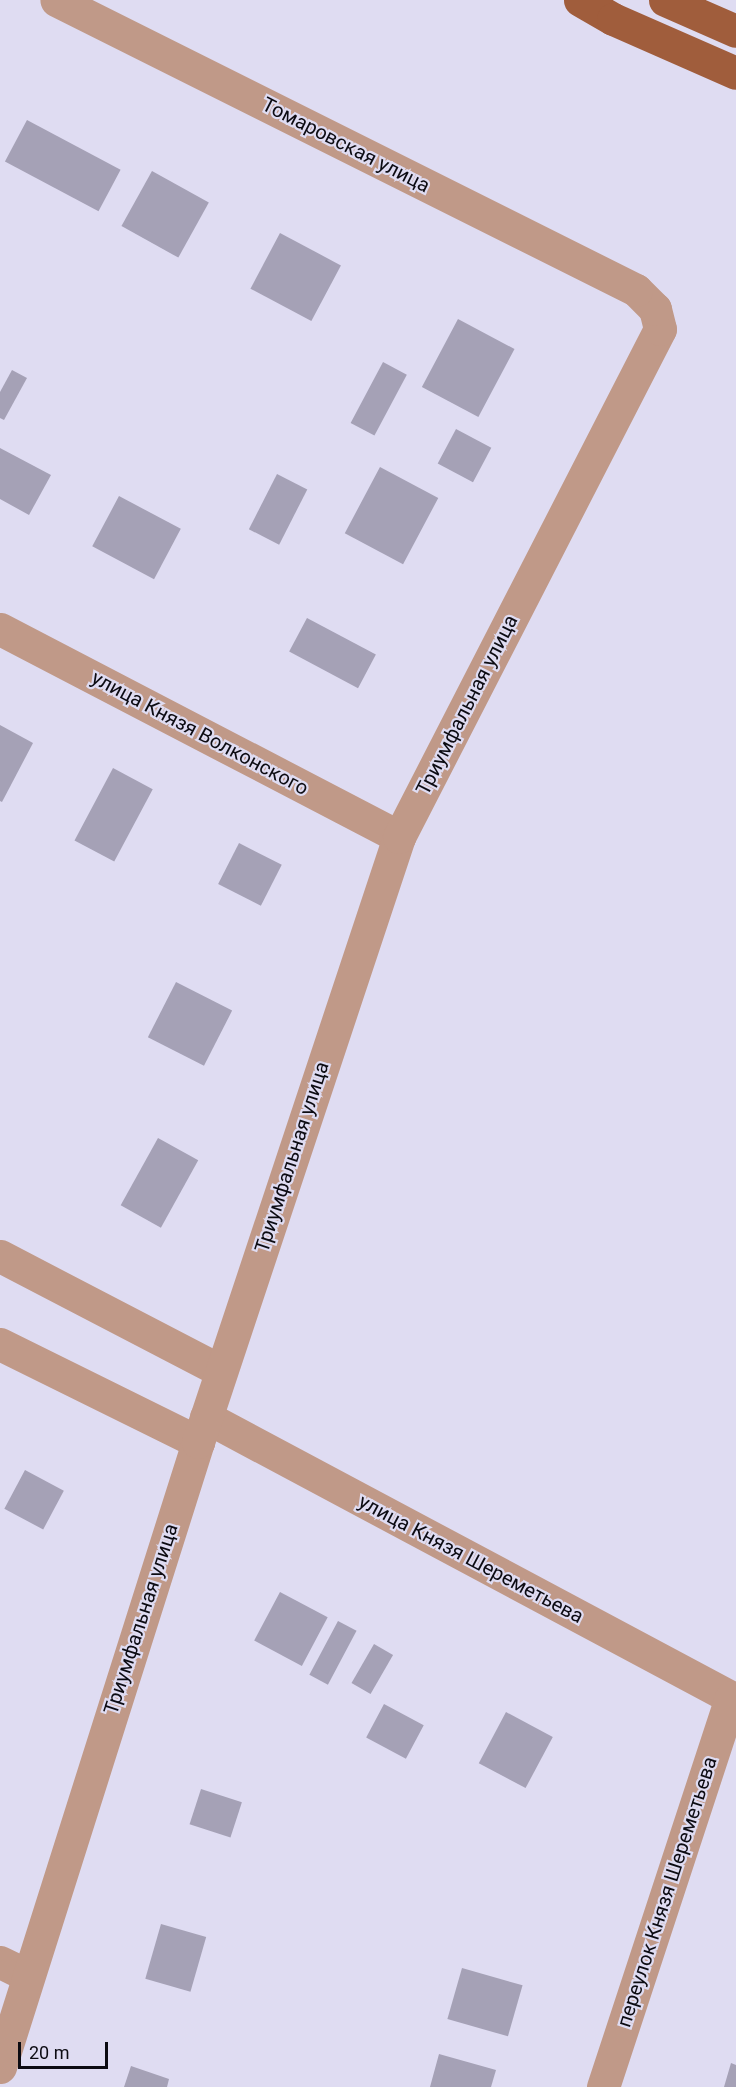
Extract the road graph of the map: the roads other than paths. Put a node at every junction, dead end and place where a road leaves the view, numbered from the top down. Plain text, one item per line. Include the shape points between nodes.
1 (56, 0) edge
2 (580, 0) edge
3 (665, 0) edge
4 (736, 31) edge
5 (736, 73) edge
6 (636, 290) joint
7 (0, 629) edge
8 (399, 837) junction
9 (0, 1256) edge
10 (0, 1344) edge
11 (221, 1371) junction
12 (202, 1430) junction
13 (734, 1699) edge
14 (13, 1968) edge
15 (0, 2067) edge
16 (603, 2087) edge

1 - 6 street, Томаровская улица
2 - 5 main road via 613,19
3 - 4 main road
6 - 8 street, Триумфальная улица via 655,309 660,329
7 - 8 street, улица Князя Волконского
8 - 11 street, Триумфальная улица
9 - 11 street
10 - 12 street, улица Князя Шереметьева
11 - 12 street, Триумфальная улица
12 - 13 street, улица Князя Шереметьева
12 - 14 street, Триумфальная улица
13 - 16 street, переулок Князя Шереметьева
14 - 15 street, Триумфальная улица

